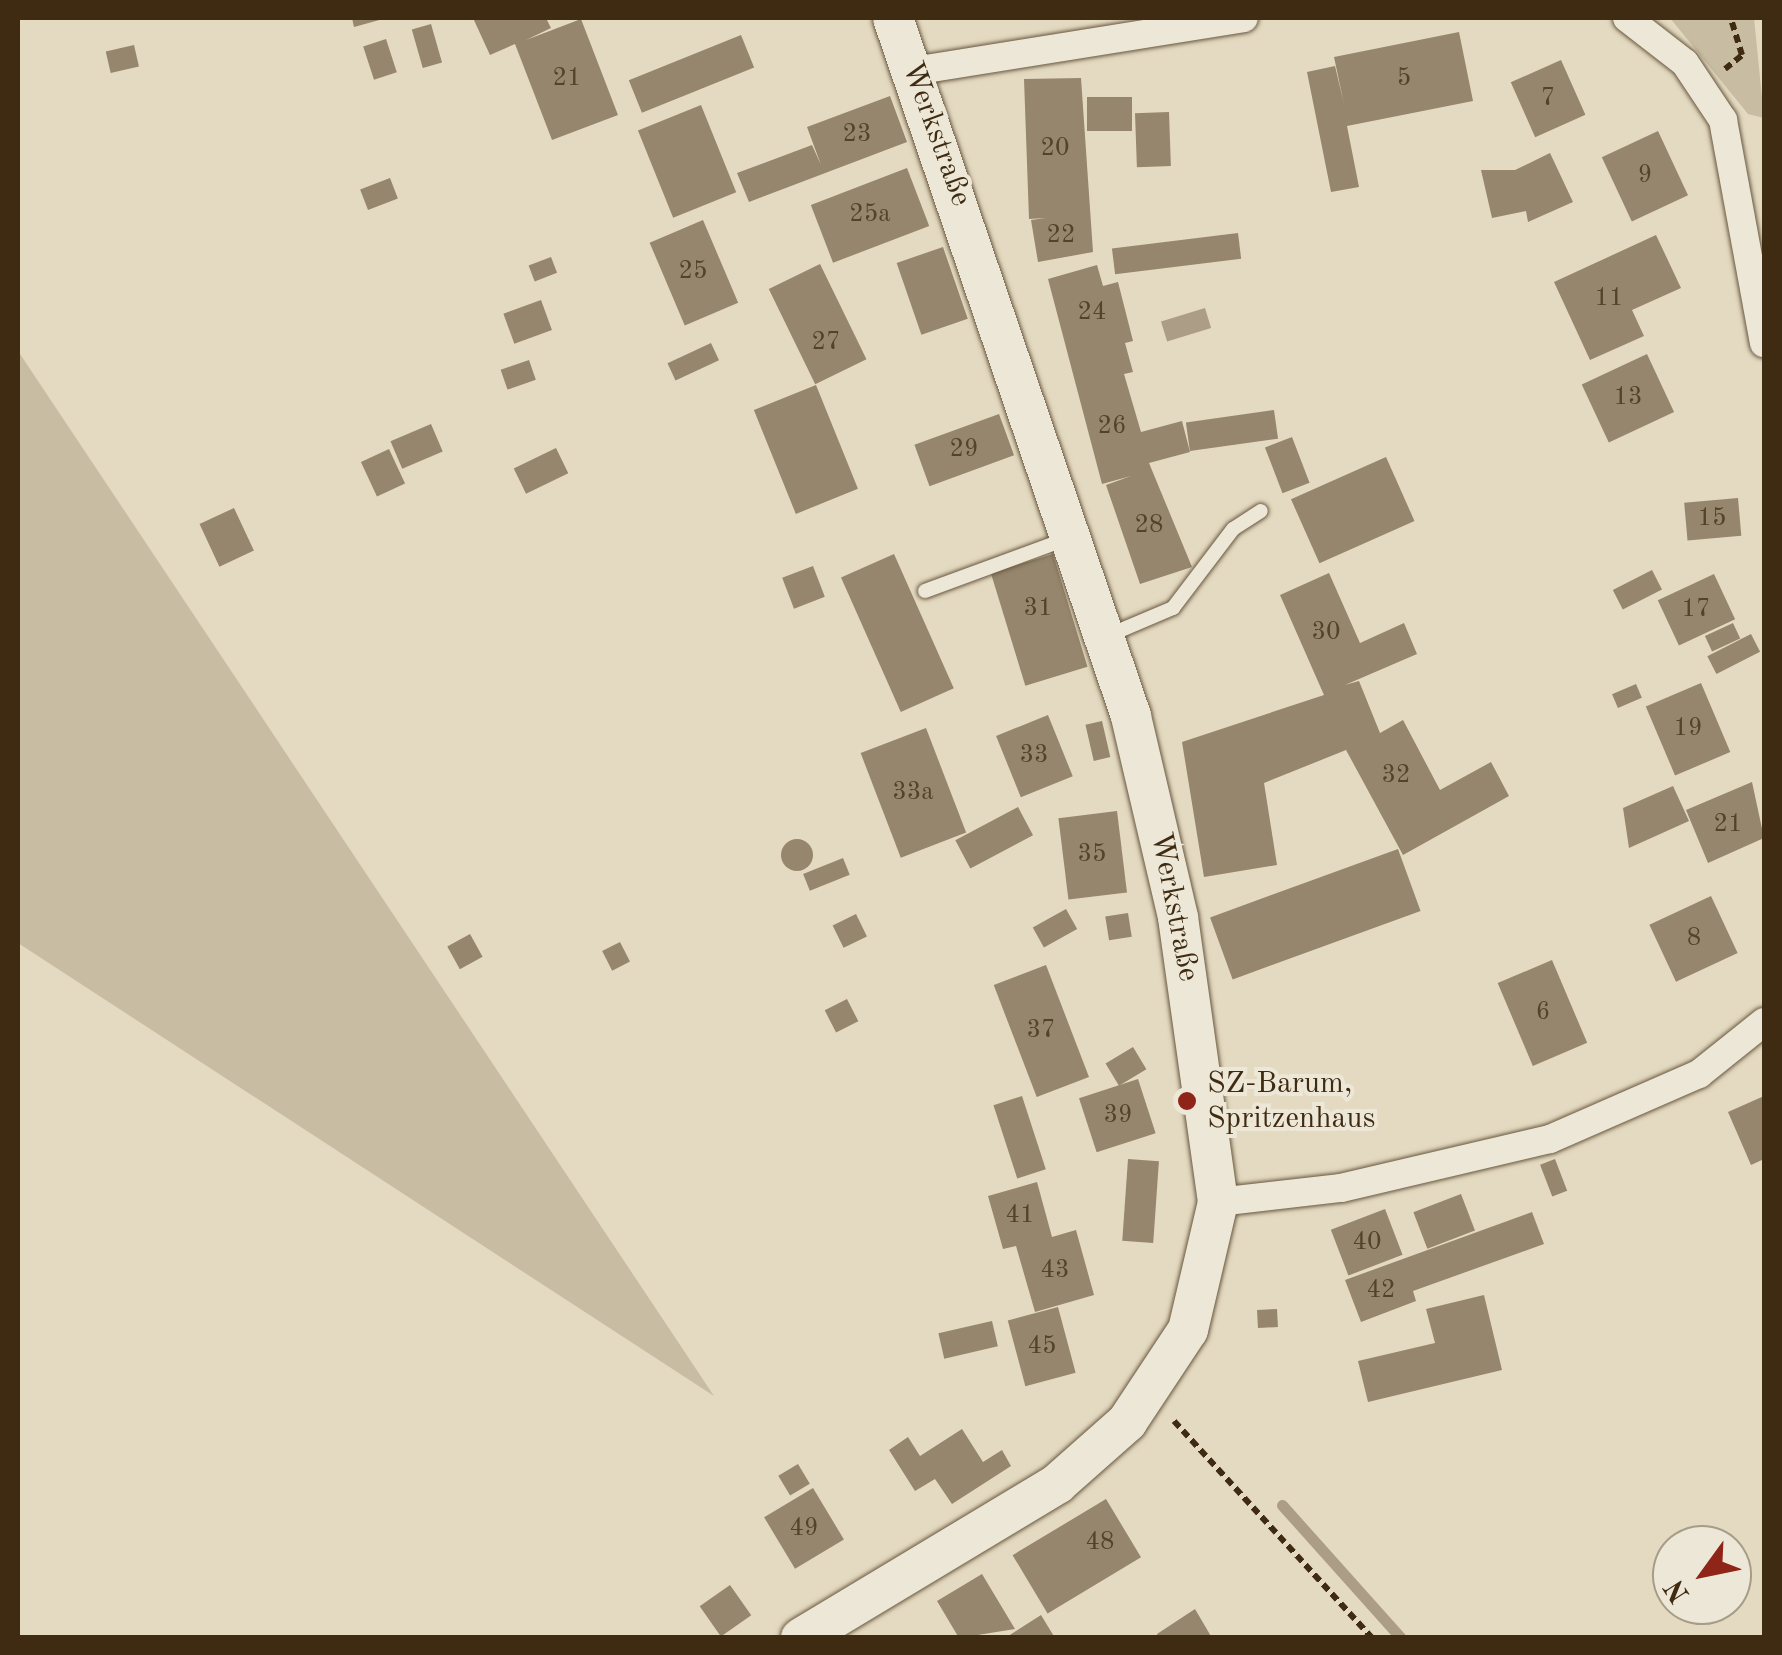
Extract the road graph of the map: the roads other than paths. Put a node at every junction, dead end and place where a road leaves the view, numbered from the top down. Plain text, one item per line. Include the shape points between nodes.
1 (893, 18) edge
2 (1244, 18) edge
3 (1627, 18) edge
4 (913, 70) junction
5 (1764, 343) edge
6 (1261, 510) dead end
7 (1073, 537) junction
8 (925, 590) dead end
9 (1107, 636) junction
10 (1764, 1022) edge
11 (1218, 1202) junction
12 (812, 1634) edge

1 - 4 main road, Werkstraße
2 - 4 street
3 - 5 street via 1686,63 1723,120
4 - 7 main road, Werkstraße
6 - 9 lane via 1233,529 1173,608
7 - 8 lane
7 - 9 main road, Werkstraße
9 - 11 main road, Werkstraße via 1178,916
10 - 11 street via 1699,1074 1550,1139 1341,1188
11 - 12 main road, Werkstraße via 1202,1293 1149,1396 1056,1484

